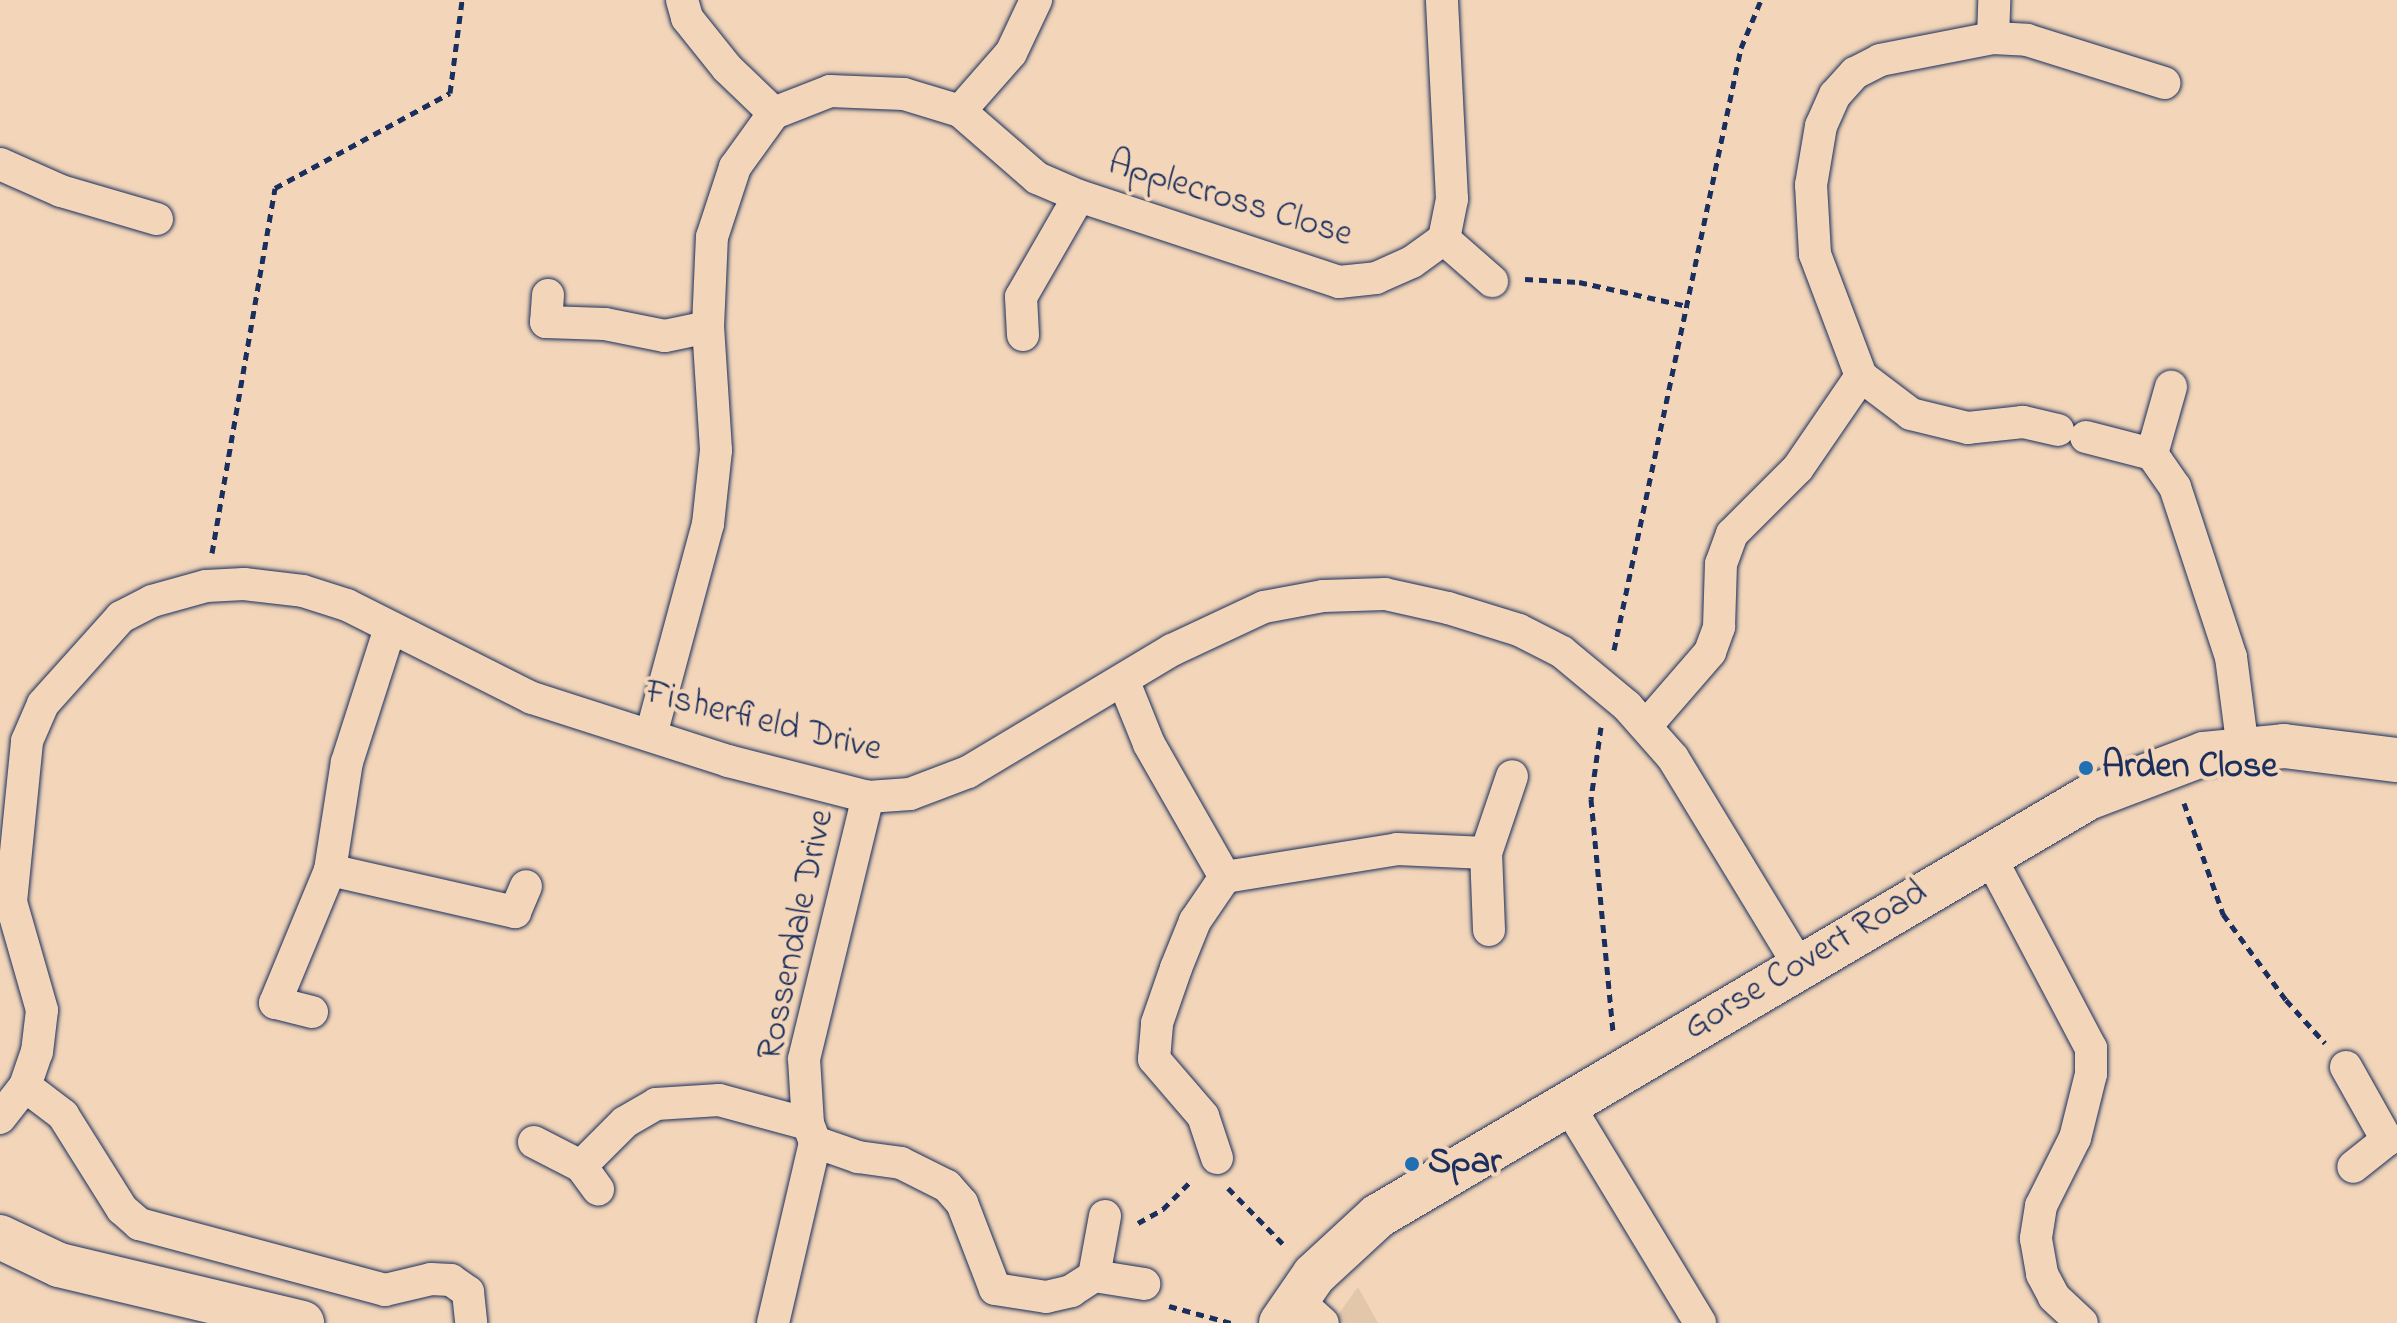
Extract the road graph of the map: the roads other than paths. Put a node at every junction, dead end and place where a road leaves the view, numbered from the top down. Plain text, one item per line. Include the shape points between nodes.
1 (682, 0) edge
2 (1036, 0) edge
3 (1442, 0) edge
4 (1994, 0) edge
5 (1993, 38) junction
6 (2164, 83) dead end
7 (960, 111) junction
8 (774, 113) junction
9 (0, 164) edge
10 (1079, 196) junction
11 (157, 219) dead end
12 (1444, 239) junction
13 (1492, 281) road end
14 (548, 295) dead end
15 (708, 327) junction
16 (1023, 335) dead end
17 (1861, 376) junction
18 (2171, 387) dead end
19 (2152, 454) junction
20 (390, 628) junction
21 (1124, 682) junction
22 (1646, 726) junction
23 (651, 735) junction
24 (13, 738) edge
25 (2243, 749) junction
26 (2397, 760) edge
27 (1512, 776) dead end
28 (868, 797) junction
29 (1486, 853) junction
30 (1988, 853) junction
31 (330, 870) junction
32 (1225, 877) junction
33 (526, 886) dead end
34 (1489, 930) dead end
35 (1799, 965) junction
36 (312, 1012) dead end
37 (2346, 1067) road end
38 (25, 1086) junction
39 (1567, 1103) junction
40 (0, 1118) edge
41 (812, 1133) junction
42 (534, 1142) dead end
43 (2392, 1150) edge
44 (1217, 1158) road end
45 (2353, 1167) dead end
46 (1105, 1216) road end
47 (0, 1237) edge
48 (59, 1265) junction
49 (0, 1269) edge
50 (1094, 1276) junction
51 (1144, 1284) road end
52 (1304, 1305) edge
53 (302, 1323) edge
54 (471, 1323) edge
55 (773, 1323) edge
56 (1700, 1323) edge
57 (2082, 1323) edge

1 - 8 street via 687,18 719,58
2 - 7 street via 1011,53
3 - 12 street via 1452,199
4 - 5 street
5 - 6 street via 2027,40
5 - 17 street via 1880,60 1855,73 1835,95 1821,126 1811,185 1815,254
7 - 8 street, Applecross Close via 904,94 830,91
7 - 10 street, Applecross Close via 1037,178
8 - 15 street via 735,167 712,237
9 - 11 street via 61,191
10 - 12 street, Applecross Close via 1339,282 1376,278 1412,262
10 - 16 street, Applecross Close via 1021,297
12 - 13 street
14 - 15 street via 546,322 605,324 665,336
15 - 23 street via 716,450 708,524
17 - 19 street via 1911,414 1968,428 2023,422
17 - 22 street via 1798,468 1732,534 1721,564 1719,627 1710,652
18 - 19 street
19 - 25 street via 2175,487 2215,599 2231,657
20 - 23 street, Fisherfield Drive via 532,698
20 - 24 street, Fisherfield Drive via 347,605 303,591 244,584 206,586 152,601 121,617
20 - 31 street via 347,762
21 - 22 street, Fisherfield Drive via 1209,630 1264,607 1323,596 1385,594 1519,630 1562,652
21 - 28 street, Fisherfield Drive via 968,772 910,794
21 - 32 street via 1149,744
22 - 35 street, Fisherfield Drive via 1673,758
23 - 28 street, Fisherfield Drive
24 - 38 street, Fisherfield Drive via 11,902 42,1010 37,1052
25 - 26 street, Gorse Covert Road via 2335,749
25 - 30 street, Gorse Covert Road via 2170,764 2088,798
27 - 29 street
28 - 41 street, Rossendale Drive via 804,1059
29 - 32 street via 1397,849
29 - 34 street
30 - 35 street, Gorse Covert Road
30 - 57 street via 2091,1048 2091,1074 2075,1138 2041,1206 2036,1239 2042,1274 2054,1297
31 - 33 street via 515,912
31 - 36 street via 275,1003
32 - 44 street via 1195,921 1144,1067 1203,1116
35 - 39 street, Gorse Covert Road
37 - 43 street
38 - 40 street, Fisherfield Drive
38 - 54 street via 63,1115 122,1209 139,1224 385,1290 451,1280 468,1292
39 - 52 street, Gorse Covert Road via 1378,1216
39 - 56 street
41 - 42 street via 719,1100 656,1104 625,1122 590,1178
41 - 50 street via 858,1157 901,1163 947,1186 962,1203 995,1289 1046,1297 1071,1291
41 - 55 street, Rossendale Drive
43 - 45 street
46 - 50 street
47 - 48 street
48 - 49 street
48 - 53 street
50 - 51 street

